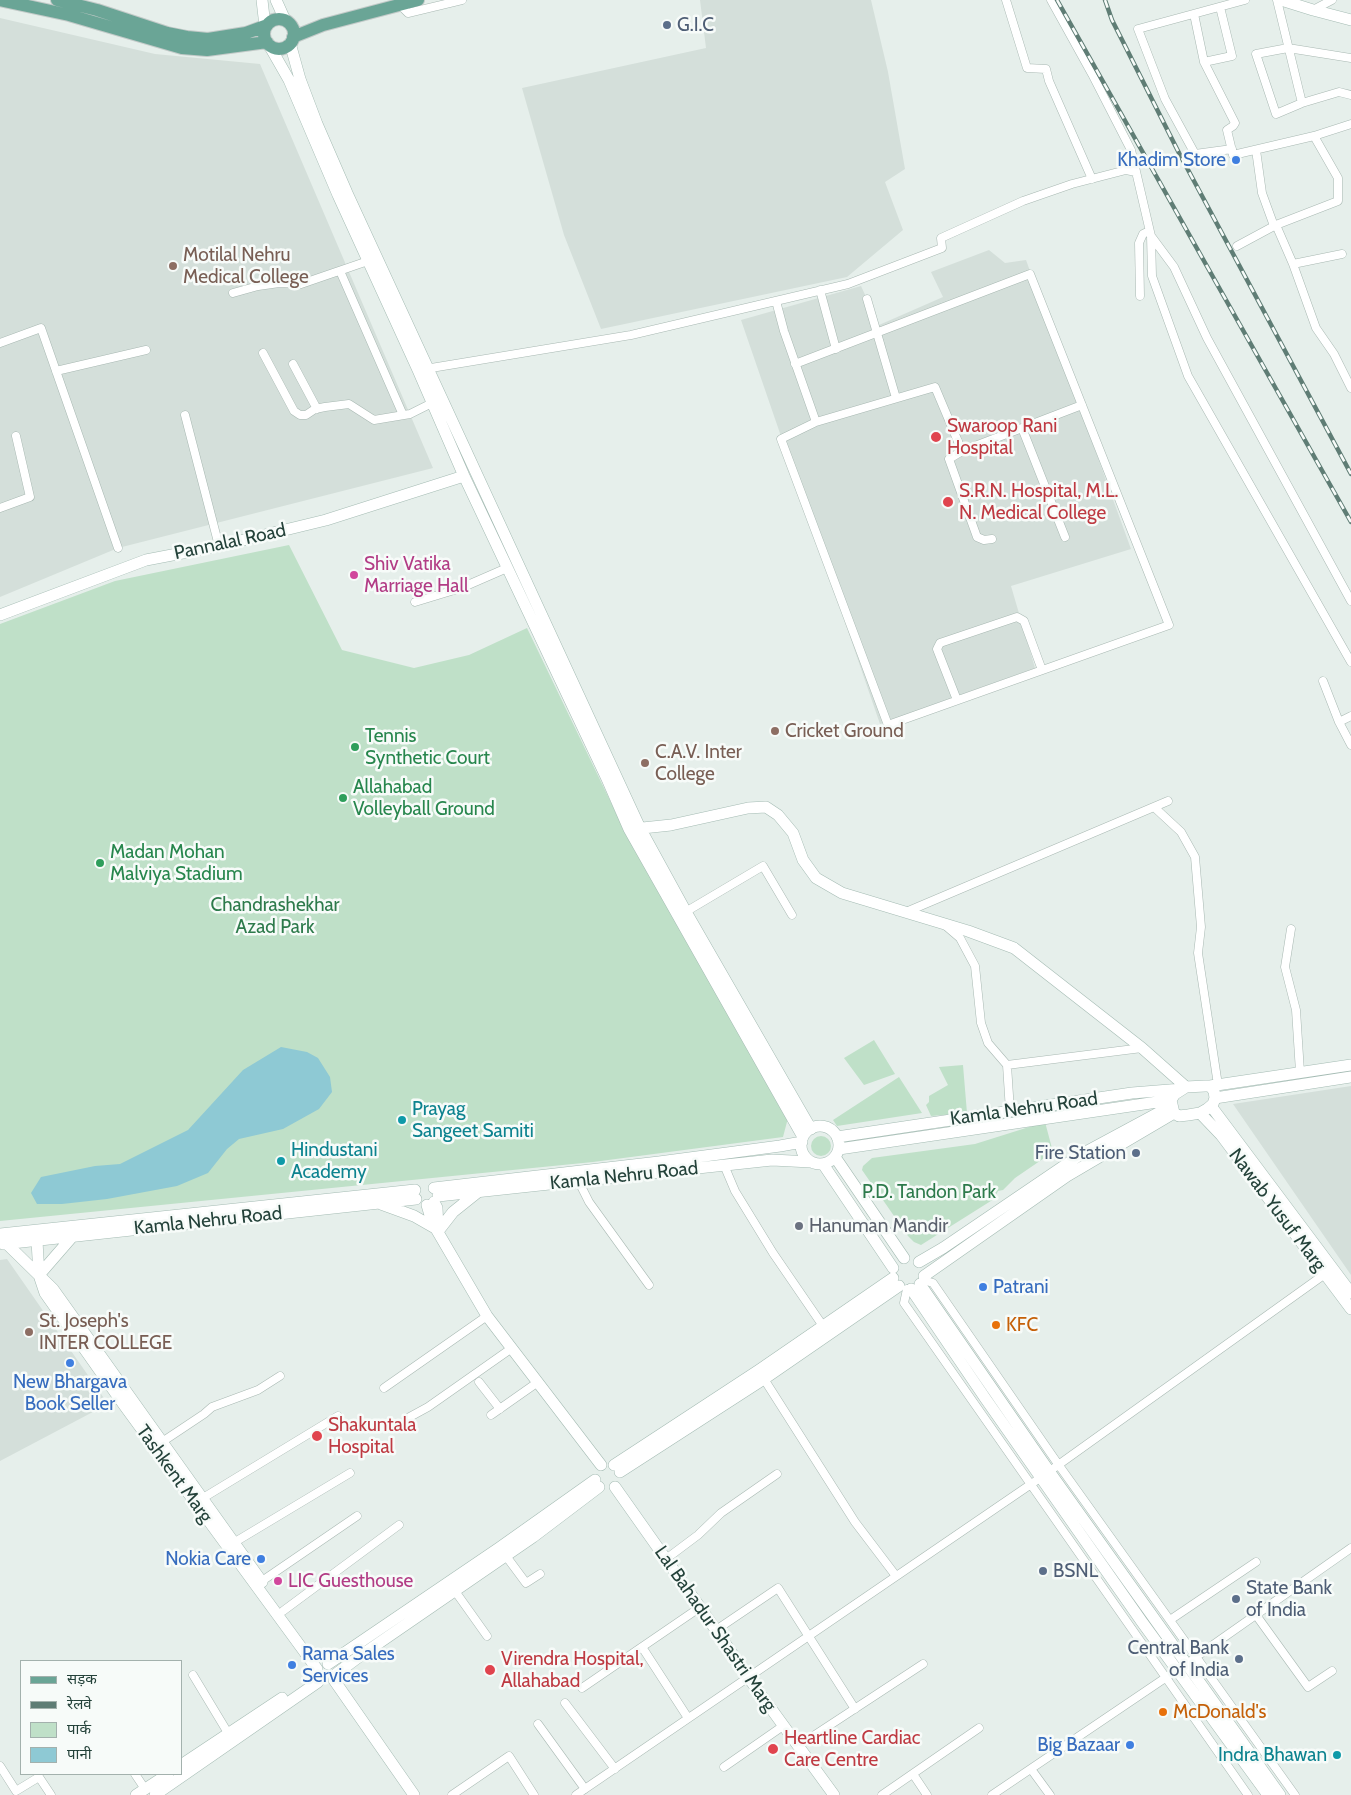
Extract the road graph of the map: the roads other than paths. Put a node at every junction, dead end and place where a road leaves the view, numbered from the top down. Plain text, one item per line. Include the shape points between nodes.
1 (0, 0) edge
2 (57, 0) edge
3 (262, 0) edge
4 (276, 0) edge
5 (462, 0) edge
6 (1006, 0) edge
7 (1051, 0) edge
8 (1245, 0) edge
9 (1277, 0) edge
10 (1282, 0) edge
11 (1332, 0) edge
12 (407, 2) edge
13 (1220, 7) junction
14 (1313, 10) junction
15 (1194, 14) junction
16 (1351, 20) edge
17 (266, 26) junction
18 (290, 32) junction
19 (268, 44) junction
20 (1288, 48) junction
21 (1351, 58) edge
22 (1204, 62) junction
23 (1351, 95) edge
24 (1302, 103) junction
25 (1351, 124) edge
26 (1314, 136) junction
27 (1232, 149) junction
28 (1256, 150) junction
29 (1136, 172) junction
30 (1092, 179) junction
31 (1275, 226) junction
32 (1150, 233) junction
33 (1237, 246) dead end
34 (1342, 254) dead end
35 (368, 262) junction
36 (1293, 264) junction
37 (340, 271) junction
38 (820, 290) junction
39 (233, 293) dead end
40 (1140, 296) dead end
41 (867, 299) dead end
42 (776, 301) junction
43 (876, 333) junction
44 (0, 343) edge
45 (836, 348) junction
46 (146, 350) dead end
47 (263, 353) dead end
48 (293, 364) dead end
49 (795, 364) junction
50 (423, 369) junction
51 (56, 371) junction
52 (1351, 388) edge
53 (896, 398) junction
54 (432, 402) junction
55 (1082, 405) junction
56 (317, 409) junction
57 (185, 415) dead end
58 (403, 416) junction
59 (816, 422) junction
60 (1022, 428) junction
61 (16, 436) dead end
62 (962, 451) junction
63 (464, 476) junction
64 (0, 508) edge
65 (1065, 537) dead end
66 (992, 539) dead end
67 (219, 546) junction
68 (118, 548) dead end
69 (507, 568) junction
70 (1351, 601) edge
71 (415, 602) dead end
72 (0, 615) edge
73 (1351, 662) edge
74 (1042, 670) junction
75 (1323, 681) dead end
76 (957, 700) junction
77 (1351, 716) edge
78 (1338, 722) junction
79 (1351, 745) edge
80 (1168, 801) dead end
81 (1154, 807) junction
82 (634, 829) junction
83 (906, 912) junction
84 (682, 914) junction
85 (792, 915) dead end
86 (941, 923) junction
87 (1291, 929) dead end
88 (1142, 1048) junction
89 (1008, 1065) junction
90 (1351, 1065) edge
91 (1300, 1072) junction
92 (1351, 1077) edge
93 (1214, 1086) junction
94 (1184, 1088) junction
95 (1213, 1102) junction
96 (1172, 1106) junction
97 (1010, 1111) junction
98 (1200, 1113) junction
99 (805, 1136) junction
100 (837, 1136) junction
101 (837, 1153) junction
102 (811, 1162) junction
103 (823, 1164) junction
104 (724, 1165) junction
105 (578, 1180) junction
106 (478, 1192) junction
107 (416, 1195) junction
108 (433, 1198) junction
109 (379, 1203) junction
110 (438, 1230) junction
111 (0, 1234) edge
112 (36, 1236) junction
113 (72, 1237) junction
114 (4, 1244) edge
115 (904, 1258) junction
116 (919, 1262) junction
117 (1325, 1274) junction
118 (39, 1275) junction
119 (909, 1281) junction
120 (649, 1285) dead end
121 (1351, 1293) edge
122 (1351, 1309) edge
123 (487, 1316) junction
124 (823, 1326) junction
125 (512, 1348) junction
126 (280, 1376) dead end
127 (764, 1379) junction
128 (479, 1382) dead end
129 (538, 1382) junction
130 (384, 1388) dead end
131 (500, 1409) junction
132 (491, 1415) dead end
133 (338, 1416) dead end
134 (406, 1420) dead end
135 (162, 1442) junction
136 (1058, 1464) junction
137 (601, 1465) junction
138 (617, 1468) junction
139 (350, 1473) dead end
140 (777, 1474) dead end
141 (1045, 1474) junction
142 (597, 1483) junction
143 (1030, 1485) junction
144 (615, 1487) junction
145 (203, 1498) junction
146 (357, 1516) dead end
147 (399, 1525) dead end
148 (235, 1542) junction
149 (1351, 1548) edge
150 (506, 1556) junction
151 (666, 1559) junction
152 (1256, 1562) dead end
153 (540, 1574) dead end
154 (896, 1576) junction
155 (262, 1581) junction
156 (455, 1591) junction
157 (699, 1608) junction
158 (283, 1611) junction
159 (1256, 1615) junction
160 (1170, 1620) junction
161 (716, 1630) junction
162 (487, 1636) dead end
163 (808, 1636) junction
164 (642, 1647) junction
165 (1186, 1663) junction
166 (923, 1664) dead end
167 (1332, 1671) dead end
168 (325, 1674) junction
169 (193, 1676) dead end
170 (748, 1677) junction
171 (1166, 1677) junction
172 (582, 1688) dead end
173 (565, 1703) dead end
174 (855, 1709) junction
175 (688, 1718) junction
176 (538, 1724) dead end
177 (783, 1726) junction
178 (979, 1728) dead end
179 (228, 1733) junction
180 (798, 1746) junction
181 (182, 1764) edge
182 (0, 1766) edge
183 (724, 1767) dead end
184 (182, 1769) edge
185 (615, 1769) junction
186 (1031, 1769) junction
187 (913, 1774) junction
188 (136, 1775) edge
189 (167, 1775) edge
190 (172, 1775) edge
191 (585, 1789) junction
192 (145, 1793) edge
193 (51, 1795) edge
194 (406, 1795) edge
195 (414, 1795) edge
196 (452, 1795) edge
197 (534, 1795) edge
198 (576, 1795) edge
199 (834, 1795) edge
200 (882, 1795) edge
201 (927, 1795) edge
202 (992, 1795) edge
203 (1050, 1795) edge
204 (1248, 1795) edge
205 (1268, 1795) edge
206 (1280, 1795) edge
207 (1296, 1795) edge

1 - 19 main road via 69,15 182,48 207,50
2 - 17 main road via 186,37 208,39
3 - 17 main road
4 - 18 main road
5 - 12 street via 408,12
6 - 30 street via 1027,68 1046,69
7 - 29 street via 1131,150
8 - 13 street
9 - 20 street
10 - 14 main road
11 - 14 street
12 - 18 main road
13 - 15 street
13 - 22 street via 1232,56
14 - 16 main road
15 - 22 street
15 - 27 street via 1138,29 1165,99 1195,154
17 - 18 main road via 276,19
17 - 19 main road via 264,34
18 - 19 main road via 280,49
18 - 50 main road via 300,79 324,141
19 - 35 main road via 289,80
20 - 21 street
20 - 24 street
20 - 24 street via 1256,54 1276,114
22 - 27 street via 1235,123 1227,130
23 - 24 street via 1339,92
25 - 26 street
26 - 28 street
26 - 31 street via 1338,178 1338,201
27 - 28 street via 1233,154
28 - 31 street via 1262,192
29 - 30 street via 1126,170
29 - 32 street
30 - 38 street via 1023,201 976,221 941,238 942,248 848,284
31 - 33 street
31 - 36 street
32 - 40 street via 1143,234 1139,243
32 - 70 street via 1174,267 1207,338
32 - 73 street via 1152,276 1188,376
34 - 36 street
35 - 37 street
35 - 50 main road
36 - 52 street via 1316,328
37 - 39 street via 301,284 279,283
37 - 58 street
38 - 42 street
38 - 45 street
41 - 43 street
42 - 49 street
42 - 50 street via 631,335
43 - 45 street
43 - 53 street
43 - 55 street via 1030,274
44 - 51 street via 40,328
45 - 49 street
46 - 51 street
47 - 56 street via 294,411 306,415
48 - 56 street
49 - 59 street
50 - 54 main road
50 - 82 main road
51 - 68 street
53 - 59 street
53 - 62 street via 935,386
54 - 58 street
54 - 63 main road
55 - 60 street
55 - 74 street via 1169,625
56 - 58 street via 348,404 374,420
57 - 67 street
59 - 76 street via 781,439 888,725
60 - 62 street
60 - 65 street
61 - 64 street via 30,497
62 - 66 street via 949,459 952,468 977,537
63 - 67 main road, Pannalal Road via 326,520
63 - 69 main road
67 - 72 main road, Pannalal Road via 146,560
69 - 71 street
69 - 82 main road
74 - 76 street
74 - 76 street via 1024,621 1016,617 940,643 937,649
75 - 78 street
77 - 78 street
78 - 79 street
80 - 81 street
81 - 83 street
81 - 93 street via 1181,832 1195,857 1201,927 1198,953
82 - 83 main road via 766,807 778,815 793,833 803,860 816,878 842,893
82 - 84 main road
83 - 86 main road
84 - 85 street via 763,866
84 - 99 main road
86 - 88 main road via 1014,948
86 - 89 street via 960,938 975,966 981,1023 988,1043
87 - 91 street via 1285,968 1296,1010
88 - 89 street
88 - 94 main road
89 - 97 street
90 - 91 main road
91 - 93 main road
92 - 95 main road
93 - 94 main road, Kamla Nehru Road
93 - 95 main road
94 - 96 main road via 1175,1094
94 - 97 main road, Kamla Nehru Road
95 - 98 main road
95 - 121 main road
96 - 98 main road, Kamla Nehru Road via 1178,1116
96 - 101 main road, Kamla Nehru Road
96 - 116 main road via 1080,1155
96 - 119 main road
97 - 100 main road, Kamla Nehru Road
98 - 117 main road, Nawab Yusuf Marg via 1221,1134
99 - 100 main road via 823,1127
99 - 102 main road via 802,1152
99 - 108 main road, Kamla Nehru Road via 780,1146
100 - 101 main road
101 - 103 main road via 830,1162
101 - 115 main road
102 - 103 main road
102 - 104 main road, Kamla Nehru Road via 772,1160
103 - 119 main road
104 - 105 main road, Kamla Nehru Road
104 - 124 street via 735,1191 773,1254
105 - 106 main road, Kamla Nehru Road
105 - 120 street via 589,1202
106 - 108 main road, Kamla Nehru Road
106 - 110 main road via 453,1212
107 - 108 main road via 421,1204
107 - 108 main road via 426,1185
107 - 109 main road, Kamla Nehru Road
107 - 112 main road, Kamla Nehru Road
108 - 110 main road
109 - 110 main road via 414,1216
109 - 113 main road, Kamla Nehru Road
110 - 123 main road
111 - 112 main road, Kamla Nehru Road
112 - 113 main road, Kamla Nehru Road
112 - 114 main road, Kamla Nehru Road
112 - 118 main road, Tashkent Marg
113 - 118 main road
114 - 118 main road
115 - 116 main road
115 - 119 main road via 899,1260
116 - 119 main road via 922,1266
117 - 122 main road, Nawab Yusuf Marg
117 - 136 street
118 - 135 main road, Tashkent Marg via 53,1289
118 - 168 main road, Tashkent Marg via 45,1293 124,1405
119 - 124 main road
119 - 127 main road
119 - 136 street via 934,1283
119 - 141 main road
119 - 143 street via 904,1303
123 - 125 main road
123 - 130 street
124 - 138 main road
125 - 129 main road
125 - 134 street
126 - 135 street via 258,1390 212,1406
127 - 138 main road
127 - 154 street via 855,1522
128 - 131 street
129 - 131 street
129 - 137 main road
131 - 132 street
133 - 145 street
135 - 145 main road, Tashkent Marg
136 - 141 street
136 - 160 street
137 - 138 main road via 610,1464
137 - 142 main road via 596,1471
138 - 144 main road via 620,1480
139 - 148 street
140 - 151 street
141 - 143 street
141 - 165 main road
142 - 144 main road via 607,1490
142 - 150 main road
142 - 168 main road via 499,1548
143 - 154 street
143 - 171 street
144 - 151 main road, Lal Bahadur Shastri Marg
145 - 148 main road, Tashkent Marg
146 - 155 street
147 - 158 street
148 - 155 main road, Tashkent Marg
149 - 159 street
150 - 153 street via 526,1583
150 - 156 main road
151 - 157 main road, Lal Bahadur Shastri Marg
152 - 160 street
154 - 163 street
155 - 158 main road, Tashkent Marg
156 - 162 street
156 - 168 main road via 360,1656
157 - 161 main road, Lal Bahadur Shastri Marg
157 - 164 street
158 - 168 main road, Tashkent Marg
159 - 165 street
159 - 167 street via 1308,1687
160 - 165 street
161 - 163 street via 778,1588
161 - 170 main road, Lal Bahadur Shastri Marg
163 - 170 street
163 - 174 street
164 - 172 street
164 - 175 street
165 - 171 street
165 - 205 main road
165 - 206 main road
165 - 207 street
166 - 174 street
168 - 179 main road
168 - 184 main road
168 - 194 main road, Tashkent Marg
168 - 195 main road, Tashkent Marg
169 - 179 street
170 - 175 street
170 - 177 main road, Lal Bahadur Shastri Marg
171 - 186 street
171 - 204 street
173 - 185 street
174 - 180 street
175 - 185 street
176 - 191 street
177 - 180 main road, Lal Bahadur Shastri Marg
177 - 183 street
178 - 187 street
179 - 181 main road
180 - 199 main road, Lal Bahadur Shastri Marg
182 - 193 street via 16,1791 39,1777
185 - 191 street
186 - 202 street
186 - 203 street
187 - 200 street
187 - 201 street
188 - 192 street
189 - 192 main road
190 - 192 main road
191 - 198 street
196 - 197 street via 509,1756

